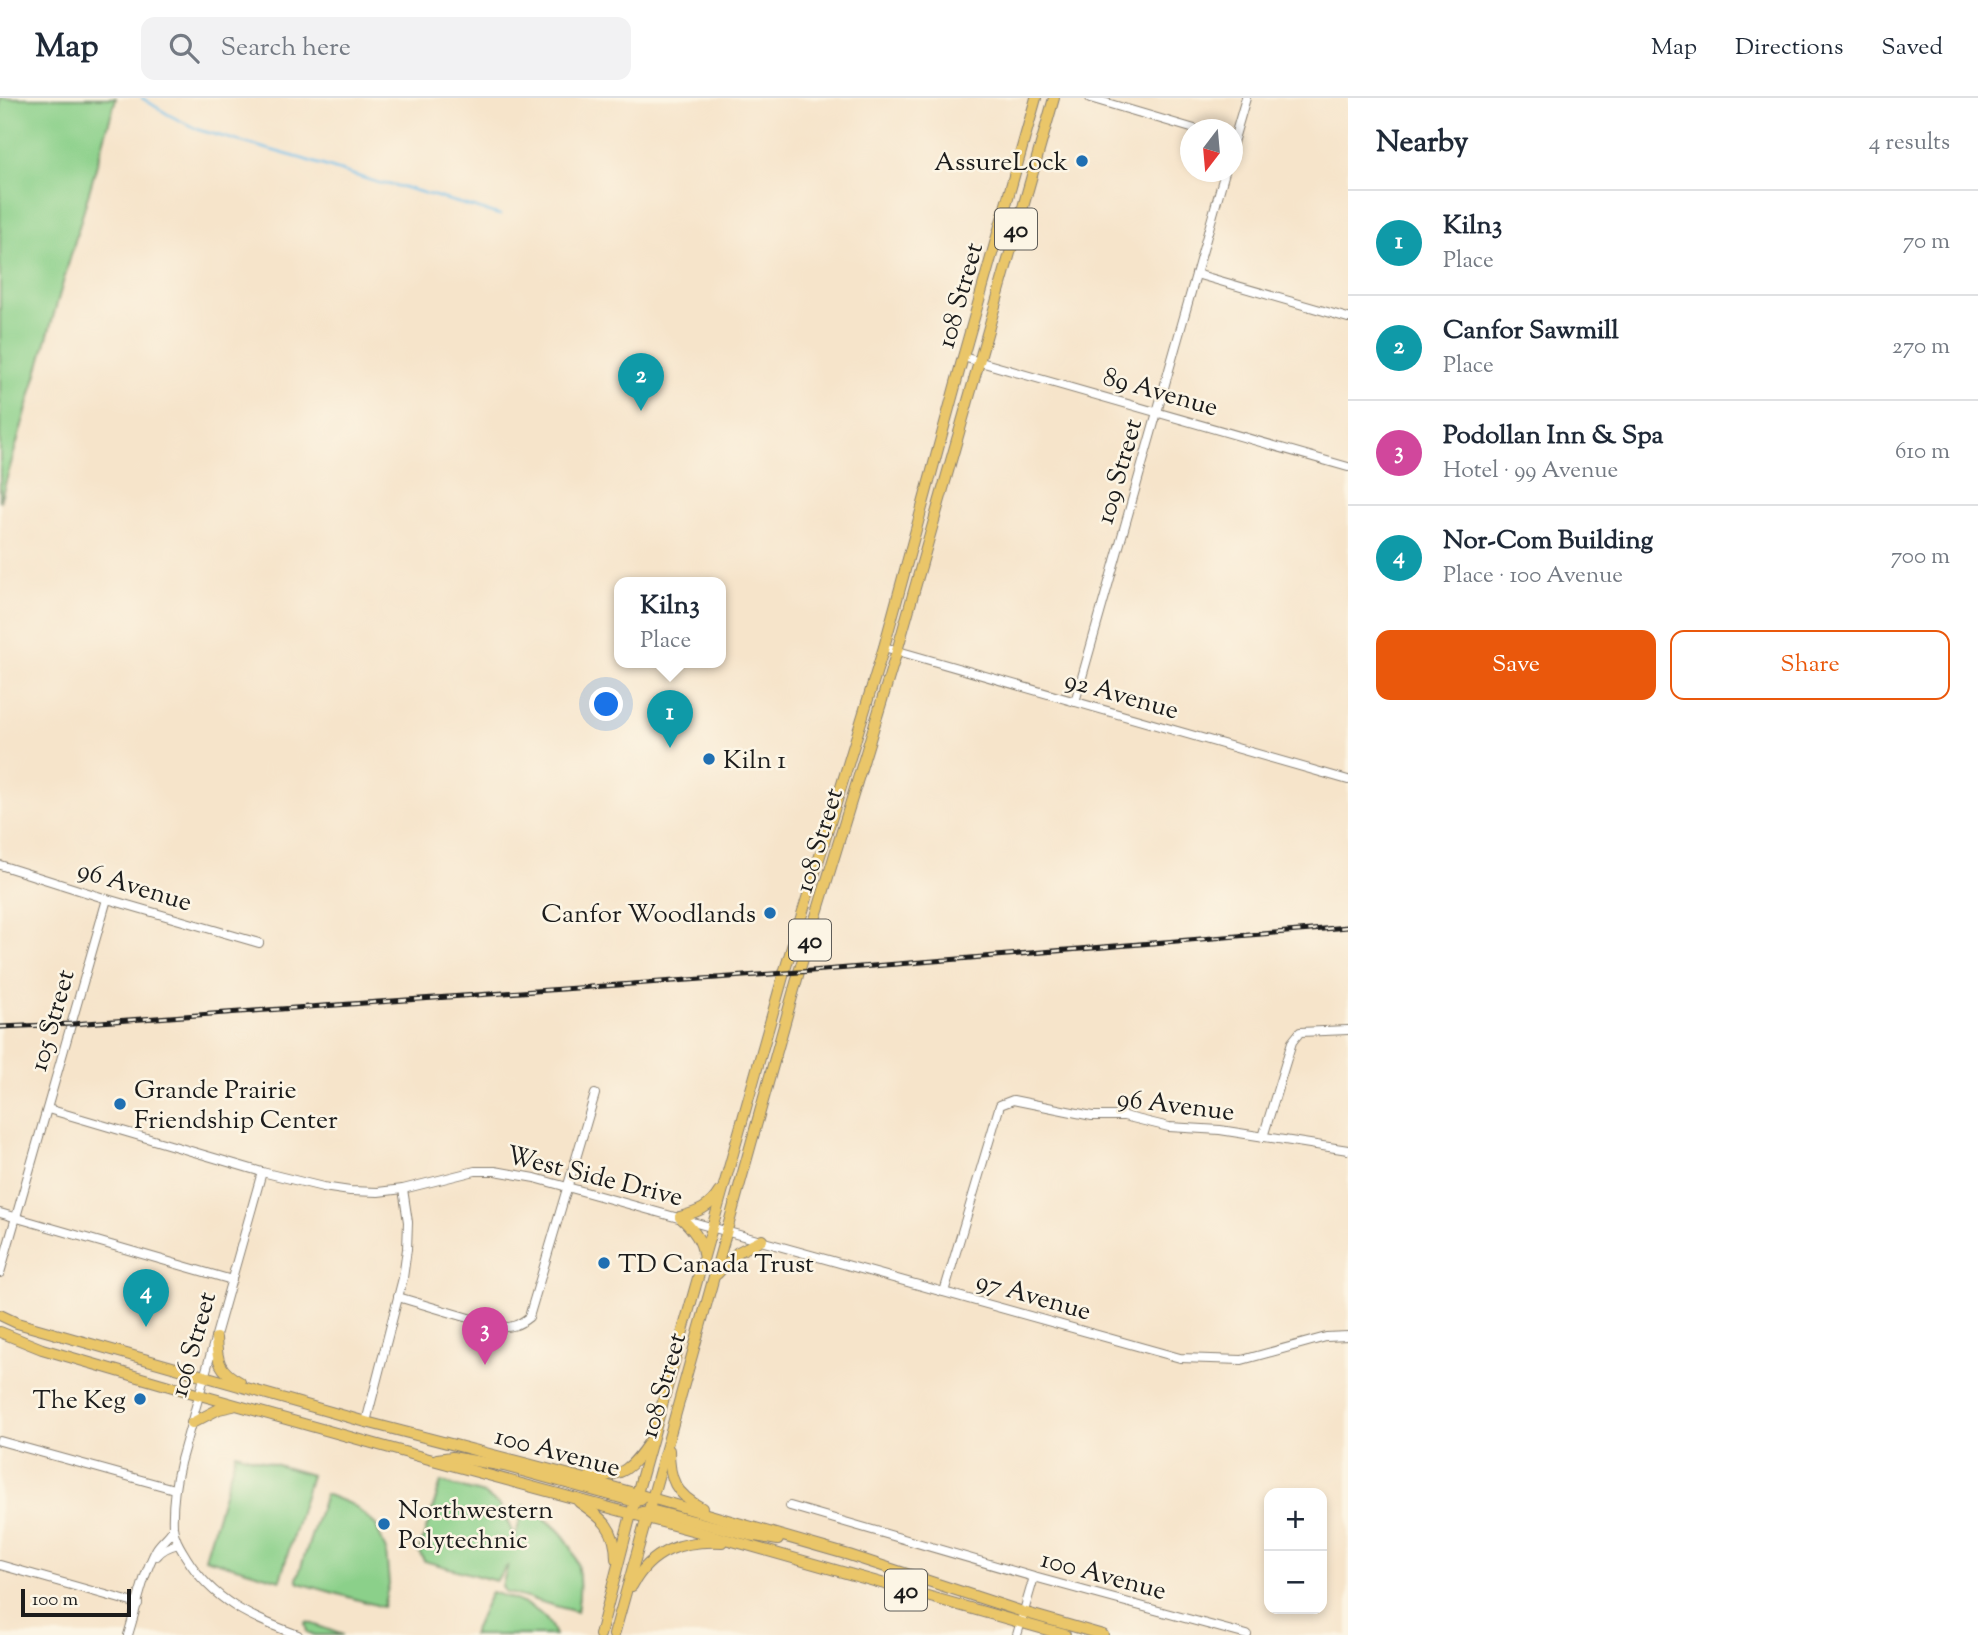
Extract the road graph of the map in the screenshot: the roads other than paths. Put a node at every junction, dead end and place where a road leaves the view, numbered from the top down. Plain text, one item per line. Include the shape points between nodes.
1 (1037, 98) edge
2 (1054, 98) edge
3 (1090, 98) edge
4 (1246, 98) edge
5 (1240, 119) edge
6 (1180, 125) edge
7 (1222, 182) edge
8 (1196, 274) junction
9 (1348, 318) edge
10 (963, 357) junction
11 (978, 360) junction
12 (1157, 411) junction
13 (1348, 467) edge
14 (884, 647) junction
15 (897, 650) junction
16 (1075, 702) junction
17 (1348, 780) edge
18 (0, 865) edge
19 (107, 899) junction
20 (258, 943) dead end
21 (1348, 1030) edge
22 (595, 1094) dead end
23 (48, 1110) junction
24 (1263, 1137) junction
25 (1348, 1150) edge
26 (262, 1172) junction
27 (728, 1176) junction
28 (567, 1186) junction
29 (403, 1189) junction
30 (0, 1213) edge
31 (680, 1217) junction
32 (15, 1218) junction
33 (712, 1227) junction
34 (727, 1231) junction
35 (762, 1240) junction
36 (703, 1261) junction
37 (0, 1273) edge
38 (715, 1277) junction
39 (232, 1280) junction
40 (944, 1292) junction
41 (398, 1297) junction
42 (0, 1315) edge
43 (0, 1332) edge
44 (1348, 1336) edge
45 (216, 1338) junction
46 (205, 1377) junction
47 (263, 1393) junction
48 (200, 1395) junction
49 (237, 1405) junction
50 (366, 1422) junction
51 (192, 1423) junction
52 (654, 1434) junction
53 (669, 1438) junction
54 (0, 1441) edge
55 (429, 1459) junction
56 (578, 1478) junction
57 (174, 1489) junction
58 (573, 1497) junction
59 (636, 1497) junction
60 (652, 1498) junction
61 (790, 1506) dead end
62 (632, 1514) junction
63 (647, 1514) junction
64 (724, 1519) junction
65 (173, 1529) junction
66 (178, 1544) junction
67 (747, 1545) junction
68 (849, 1555) junction
69 (0, 1564) edge
70 (616, 1569) junction
71 (145, 1574) junction
72 (1034, 1577) junction
73 (138, 1604) junction
74 (1022, 1617) junction
75 (617, 1622) junction
76 (128, 1635) edge
77 (298, 1635) edge
78 (600, 1635) edge
79 (614, 1635) edge
80 (1017, 1635) edge
81 (1065, 1635) edge
82 (1103, 1635) edge
83 (1247, 1635) edge

1 - 10 main road, 108 Street / 40
2 - 11 main road, 108 Street / 40
3 - 6 street
4 - 5 street
7 - 8 street, 109 Street
8 - 9 street
8 - 12 street, 109 Street
10 - 11 street, 89 Avenue
10 - 14 main road, 108 Street / 40
11 - 12 street, 89 Avenue
11 - 15 main road, 108 Street / 40
12 - 13 street, 89 Avenue
12 - 16 street, 109 Street
14 - 15 street, 92 Avenue
14 - 27 main road, 108 Street / 40 via 784,973
15 - 16 street, 92 Avenue
15 - 34 main road, 108 Street / 40 via 799,972
16 - 17 street, 92 Avenue
18 - 19 street, 96 Avenue
19 - 20 street, 96 Avenue
19 - 23 street, 105 Street
21 - 24 street via 1300,1032 1292,1042
22 - 28 street
23 - 26 street, West Side Drive
23 - 32 street, 105 Street
24 - 25 street, 96 Avenue
24 - 40 street, 96 Avenue via 1169,1127 1124,1116 1092,1116 1013,1100 1000,1105
26 - 29 street, West Side Drive via 350,1191
26 - 39 street, 106 Street
27 - 31 main road via 706,1207
27 - 33 main road, 108 Street / 40
28 - 29 street, West Side Drive via 475,1171
28 - 31 street, West Side Drive
28 - 41 street via 533,1305 520,1324 499,1327
29 - 41 street via 407,1249
30 - 32 street
31 - 33 street, West Side Drive
31 - 36 main road via 702,1246
32 - 37 street, 105 Street
32 - 39 street
33 - 34 street, 97 Avenue
33 - 36 main road, 108 Street / 40
34 - 35 street, 97 Avenue
34 - 38 main road, 108 Street / 40
35 - 38 main road via 738,1252
35 - 40 street, 97 Avenue
36 - 52 main road, 108 Street / 40
38 - 53 main road, 108 Street / 40
39 - 45 street, 106 Street
40 - 44 street, 97 Avenue via 1180,1358 1242,1360
41 - 50 street
42 - 46 main road, 100 Avenue
43 - 48 main road, 100 Avenue
45 - 46 street, 106 Street
45 - 47 main road via 216,1357 226,1374
46 - 47 main road, 100 Avenue
46 - 48 street, 106 Street
47 - 50 main road, 100 Avenue
48 - 49 main road, 100 Avenue
48 - 51 street, 106 Street
49 - 51 main road
49 - 55 main road, 100 Avenue
50 - 56 main road, 100 Avenue
51 - 57 street, 106 Street
52 - 56 main road via 623,1471
52 - 59 main road, 108 Street / 40
53 - 60 main road, 108 Street / 40
53 - 64 main road via 669,1470 677,1489
54 - 57 street
55 - 58 main road, 100 Avenue
55 - 59 main road via 452,1457 504,1466
56 - 59 main road, 100 Avenue
57 - 65 street, 106 Street
58 - 62 main road, 100 Avenue
58 - 70 main road via 611,1530
59 - 60 main road
59 - 62 main road, 108 Street / 40
60 - 63 main road, 108 Street / 40
60 - 64 main road, 100 Avenue
61 - 72 street, 100 Avenue
62 - 63 main road, 100 Avenue / 40
62 - 70 main road, 108 Street
63 - 67 main road, 100 Avenue / 40
63 - 68 main road
63 - 75 main road, 108 Street
64 - 68 main road, 100 Avenue / 40
65 - 66 street, 106 Street
65 - 71 street via 158,1546
66 - 71 street via 160,1552
66 - 77 street, 106 Street via 196,1575 223,1600
67 - 74 main road, 100 Avenue / 40
67 - 75 main road via 701,1542 664,1552 636,1578
68 - 74 main road, 100 Avenue / 40
69 - 73 street
70 - 78 main road, 108 Street
71 - 73 street
72 - 74 street
72 - 83 street, 100 Avenue
73 - 76 street
74 - 80 street
74 - 81 main road, 100 Avenue / 40
74 - 82 main road, 100 Avenue / 40
75 - 79 main road, 108 Street

